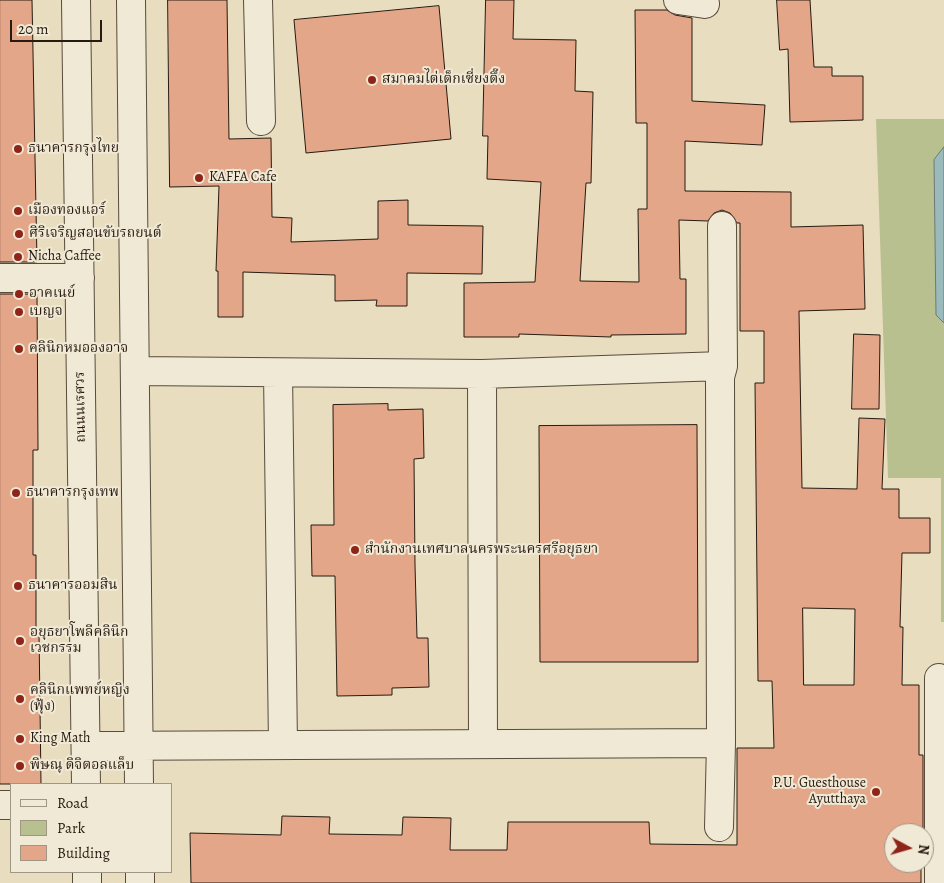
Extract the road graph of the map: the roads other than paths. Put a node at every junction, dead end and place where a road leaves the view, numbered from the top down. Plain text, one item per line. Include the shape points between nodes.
1 (76, 0) edge
2 (131, 0) edge
3 (258, 0) edge
4 (678, 0) edge
5 (706, 4) dead end
6 (261, 121) dead end
7 (722, 226) dead end
8 (0, 278) edge
9 (80, 278) junction
10 (723, 366) junction
11 (135, 371) junction
12 (278, 373) junction
13 (482, 374) junction
14 (938, 678) dead end
15 (721, 743) junction
16 (483, 744) junction
17 (283, 745) junction
18 (86, 746) junction
19 (139, 746) junction
20 (86, 783) edge
21 (139, 783) edge
22 (941, 786) edge
23 (718, 828) dead end
24 (939, 883) edge

1 - 9 street, ถนนนเรศวร
2 - 11 street
3 - 6 street
4 - 5 street
7 - 10 street
8 - 9 street
9 - 18 street, ถนนนเรศวร
10 - 13 street
10 - 15 street via 720,377
11 - 12 street
11 - 19 street
12 - 13 street
12 - 17 street
13 - 16 street
14 - 22 street
15 - 16 street
15 - 23 street
16 - 17 street
17 - 19 street
18 - 19 street
18 - 20 street, ถนนนเรศวร
19 - 21 street
22 - 24 street

